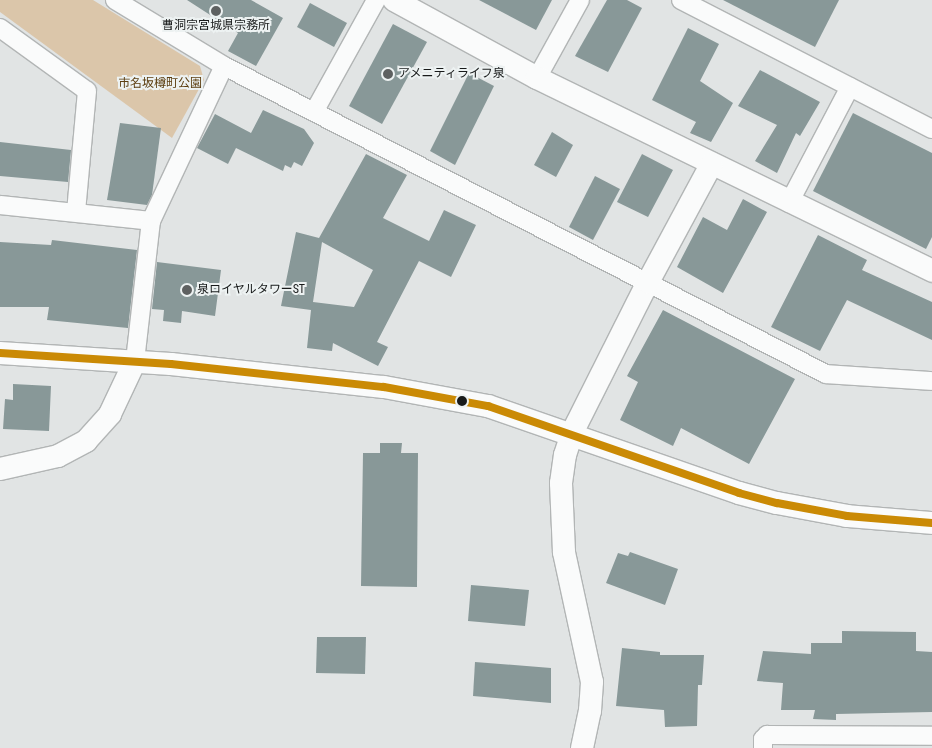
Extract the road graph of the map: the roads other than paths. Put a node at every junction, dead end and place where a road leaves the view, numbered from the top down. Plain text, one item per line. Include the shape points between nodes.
1 (115, 0) edge
2 (376, 0) edge
3 (394, 0) edge
4 (580, 0) edge
5 (681, 0) edge
6 (0, 28) edge
7 (224, 66) junction
8 (537, 78) junction
9 (850, 87) junction
10 (314, 112) junction
11 (932, 129) edge
12 (711, 165) junction
13 (790, 203) junction
14 (0, 205) edge
15 (76, 211) junction
16 (151, 221) junction
17 (932, 271) edge
18 (648, 282) junction
19 (0, 353) edge
20 (136, 361) junction
21 (932, 381) edge
22 (572, 433) junction
23 (0, 469) edge
24 (932, 523) edge
25 (925, 740) edge
26 (582, 748) edge
27 (762, 748) edge

1 - 7 street
2 - 10 street
3 - 8 street
4 - 8 street
5 - 9 street
6 - 15 street via 87,91
7 - 10 street
7 - 16 street
8 - 12 street
9 - 11 street
9 - 13 street
10 - 18 street
12 - 13 street
12 - 18 street
13 - 17 street
14 - 15 street
15 - 16 street
16 - 20 street
18 - 21 street via 826,374
18 - 22 street
19 - 20 street
20 - 22 street via 384,387 488,406
20 - 23 street via 110,414 86,442 58,456
22 - 24 street via 723,488 777,503 847,516
22 - 26 street via 561,483 561,512 569,579 592,682
25 - 27 street via 767,735

